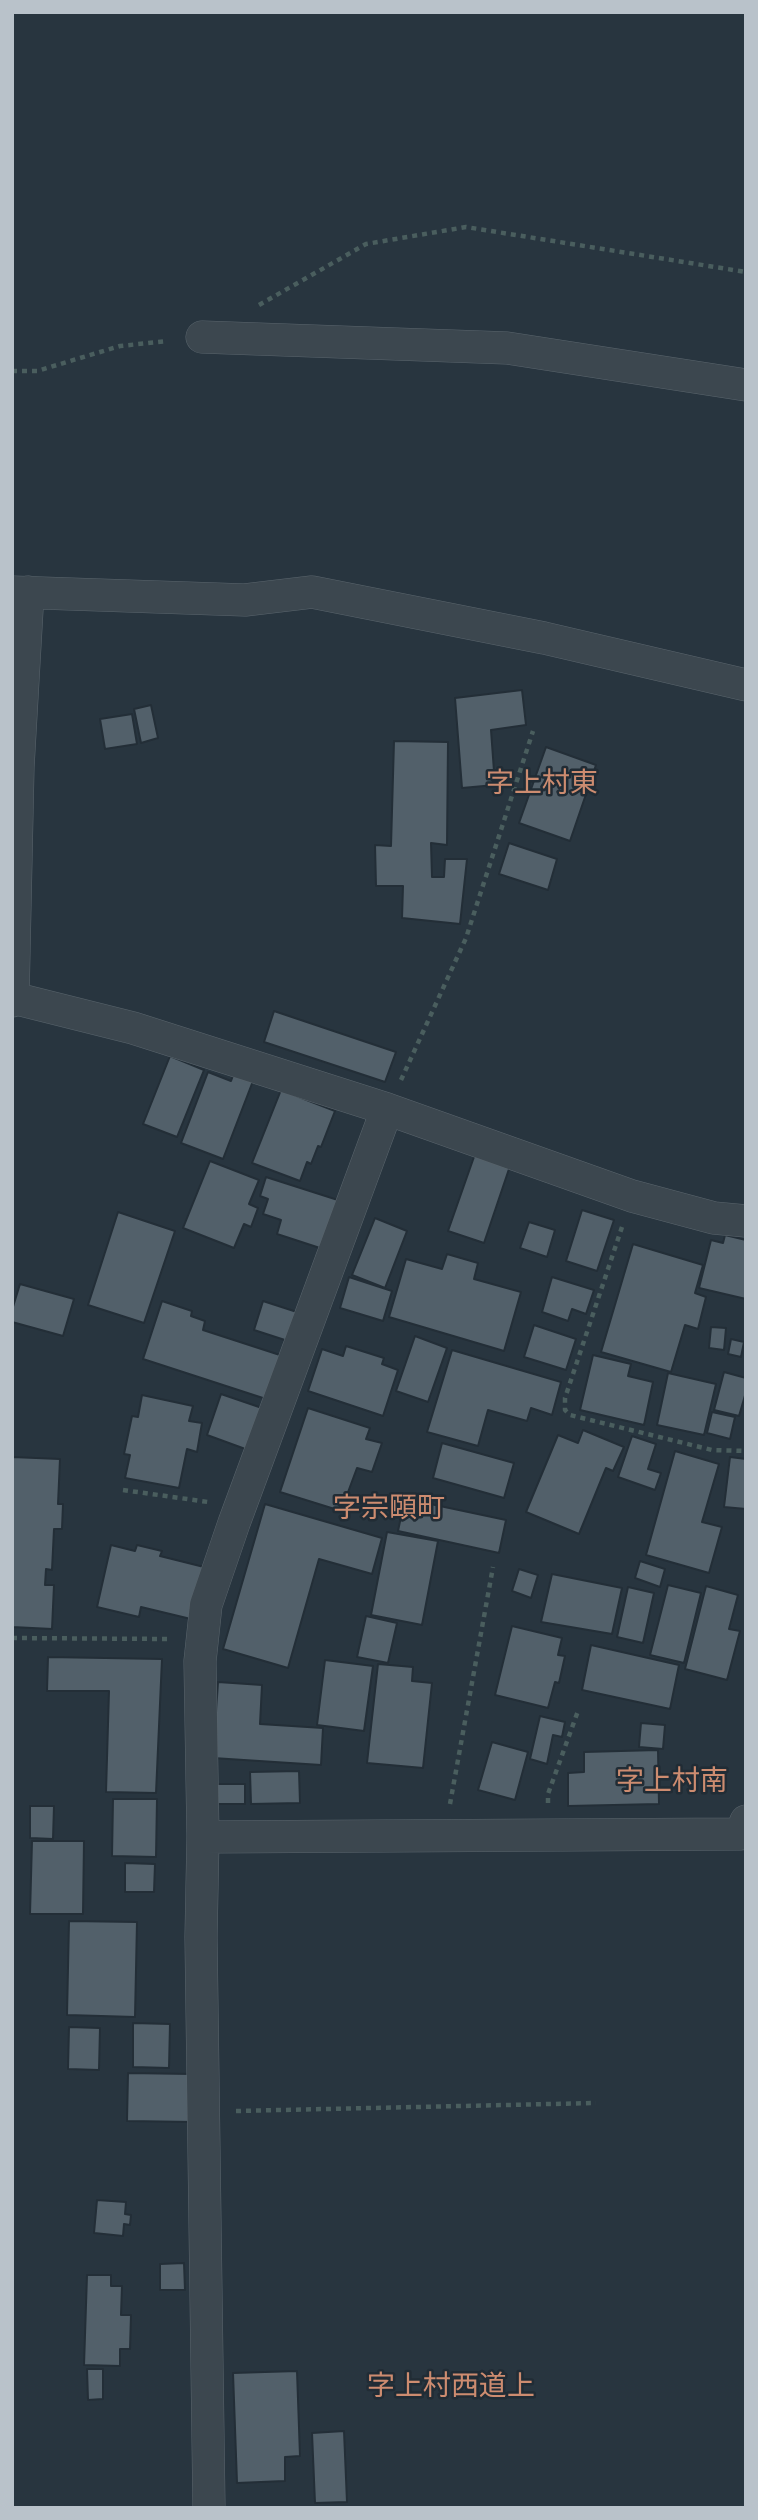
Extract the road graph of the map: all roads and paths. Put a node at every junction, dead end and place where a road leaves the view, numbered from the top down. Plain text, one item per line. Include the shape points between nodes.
1 (746, 272) edge
2 (249, 311) dead end
3 (202, 337) joint
4 (12, 371) edge
5 (746, 385) edge
6 (20, 592) edge
7 (746, 685) edge
8 (533, 731) dead end
9 (13, 999) edge
10 (387, 1109) junction
11 (632, 1196) junction
12 (746, 1221) edge
13 (746, 1451) edge
14 (123, 1490) dead end
15 (240, 1506) junction
16 (493, 1567) dead end
17 (12, 1638) edge
18 (202, 1639) junction
19 (578, 1711) dead end
20 (746, 1821) edge
21 (444, 1835) junction
22 (548, 1835) junction
23 (203, 1837) junction
24 (596, 2103) dead end
25 (204, 2111) junction
26 (209, 2508) edge

1 - 2 path via 466,227 366,244
3 - 4 path via 120,346 37,371
3 - 5 street via 507,348
6 - 7 street via 245,600 312,592 544,638
6 - 9 street
8 - 10 path via 466,938
9 - 10 street via 133,1028
10 - 11 street
10 - 15 street
11 - 12 street via 714,1218
11 - 13 path via 565,1398 565,1410 570,1415 712,1450
14 - 15 path
15 - 18 street via 206,1605
16 - 21 path
17 - 18 path
18 - 23 street
19 - 22 path via 548,1794
20 - 22 street via 741,1834
21 - 22 street
21 - 23 street
23 - 25 street
24 - 25 path
25 - 26 street

